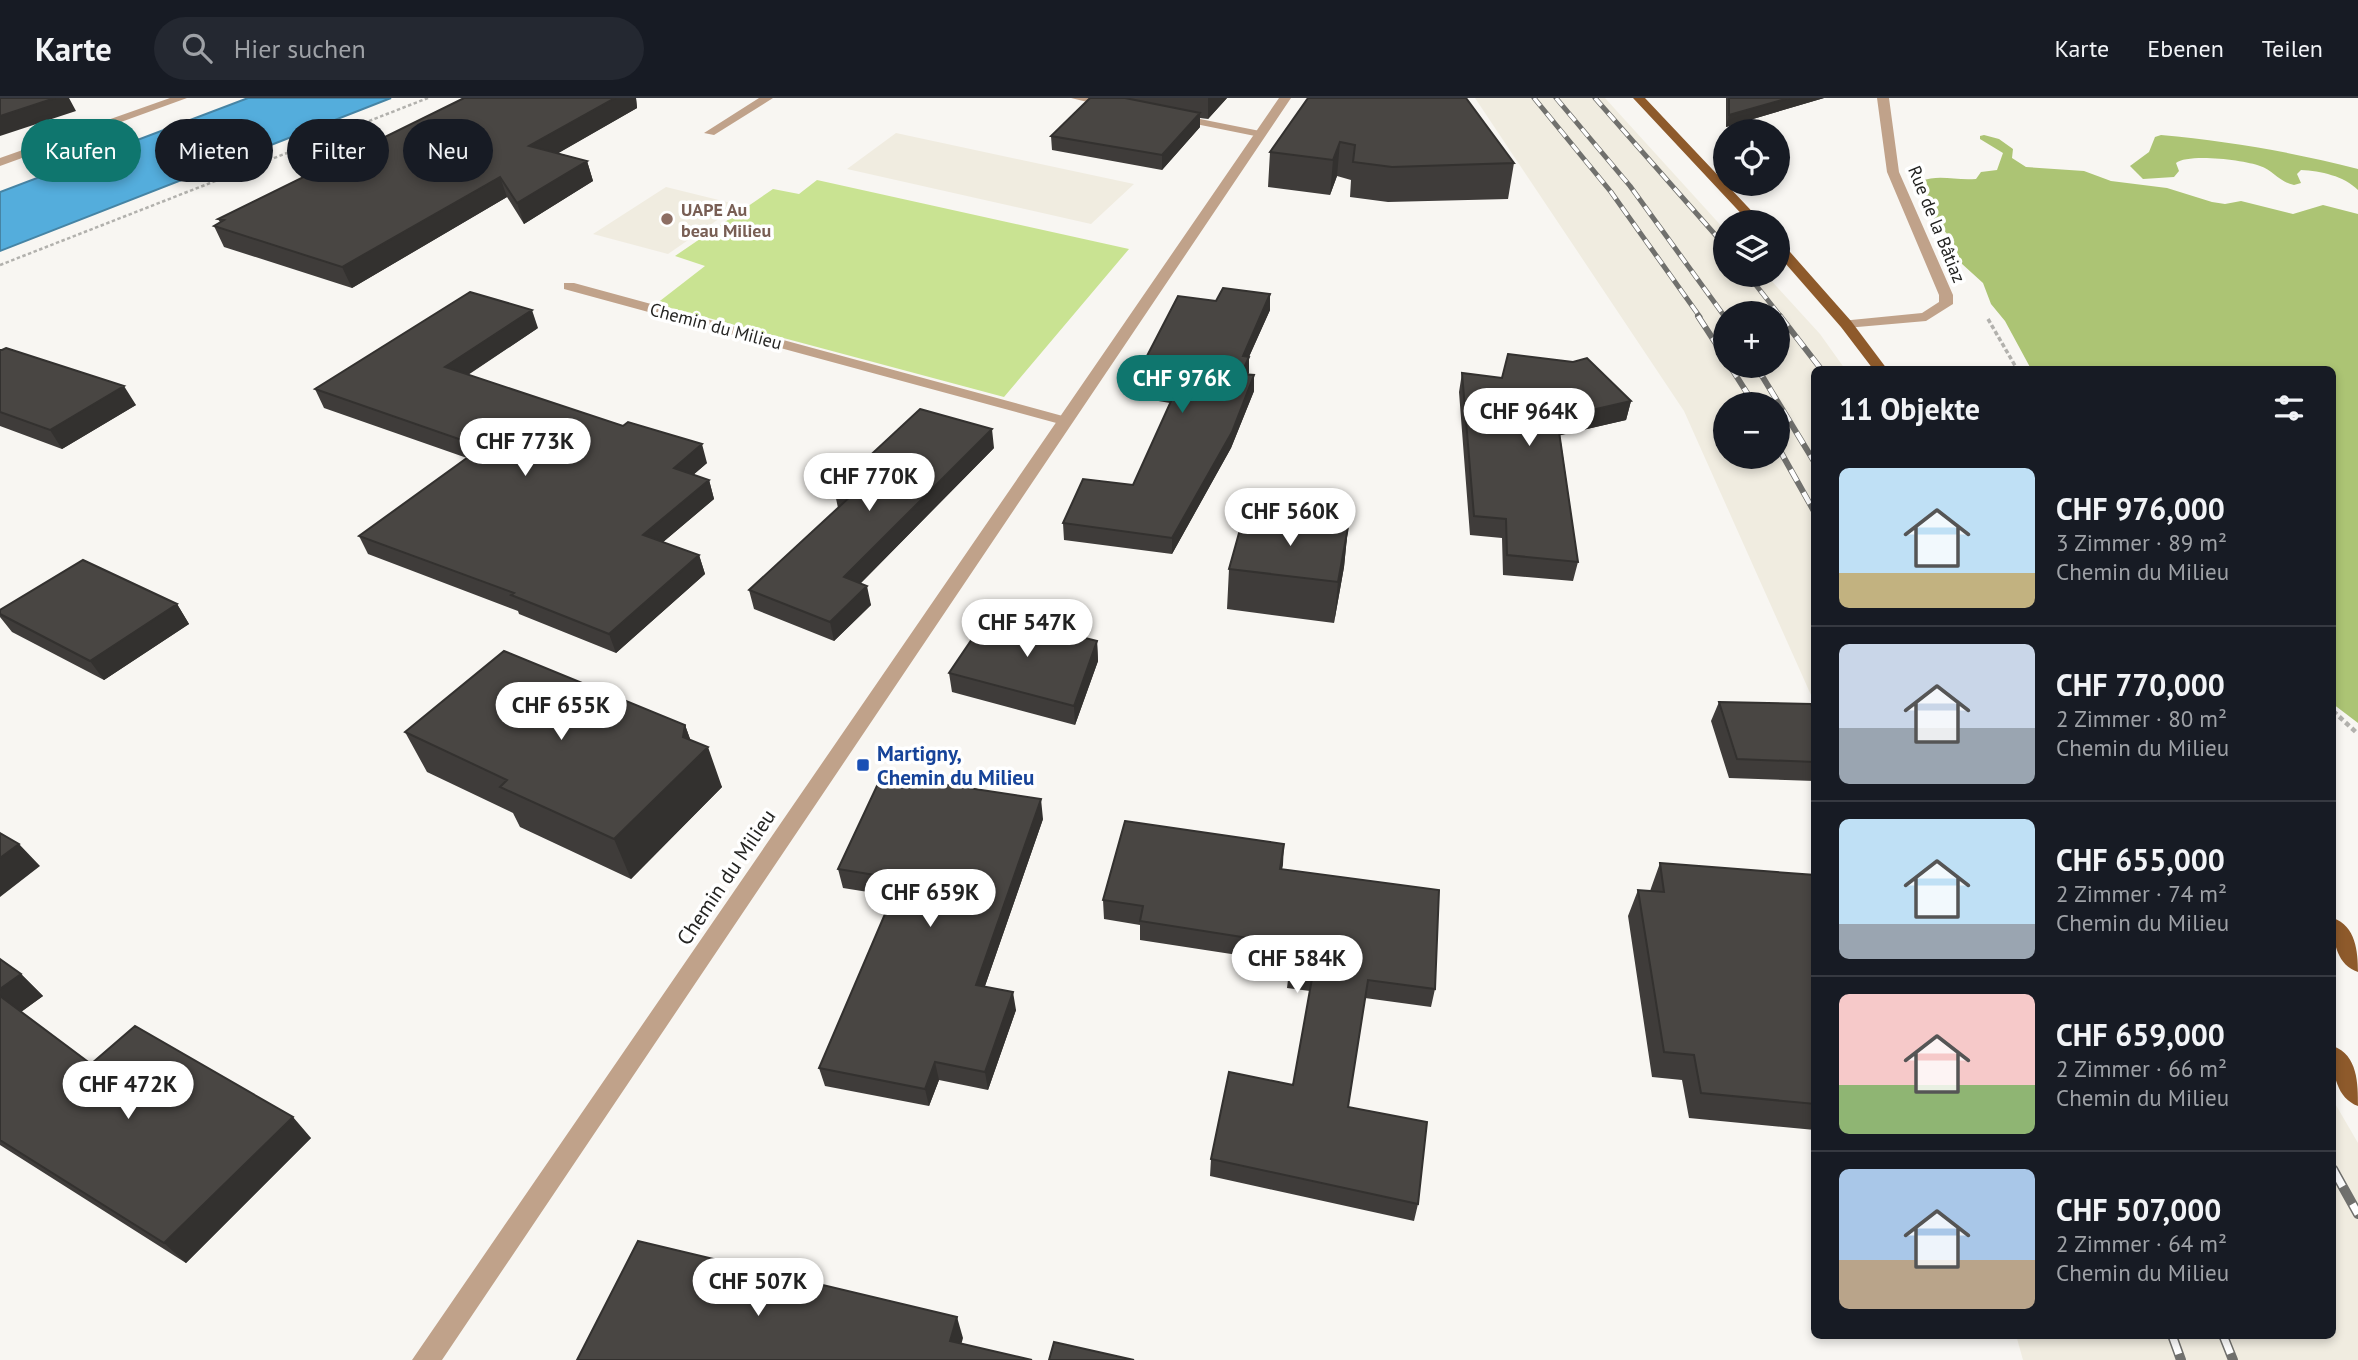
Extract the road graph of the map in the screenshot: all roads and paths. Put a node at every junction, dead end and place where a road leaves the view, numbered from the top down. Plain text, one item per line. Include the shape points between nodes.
1 (181, 98) edge
2 (428, 98) edge
3 (766, 98) edge
4 (1077, 98) edge
5 (1285, 98) edge
6 (1639, 98) edge
7 (1883, 98) edge
8 (1130, 108) edge
9 (1156, 114) edge
10 (710, 133) dead end
11 (1260, 134) junction
12 (0, 162) edge
13 (1745, 210) edge
14 (1790, 260) edge
15 (0, 265) edge
16 (569, 286) dead end
17 (1988, 319) dead end
18 (1850, 328) junction
19 (1878, 366) edge
20 (1889, 366) edge
21 (2015, 366) edge
22 (1065, 421) junction
23 (2336, 714) edge
24 (2358, 734) edge
25 (2336, 931) edge
26 (2358, 963) edge
27 (2336, 1061) edge
28 (2358, 1095) edge
29 (426, 1360) edge

1 - 12 street
2 - 15 path
3 - 10 street
4 - 8 street
5 - 11 street, Chemin du Milieu
6 - 13 main road
7 - 18 street, Rue de la Bâtiaz via 1893,172 1946,304 1926,317
9 - 11 street
11 - 22 street, Chemin du Milieu
14 - 18 main road
16 - 22 street, Chemin du Milieu
17 - 21 path
18 - 19 main road
18 - 20 main road
22 - 29 street, Chemin du Milieu
23 - 24 path
25 - 26 main road
27 - 28 main road

